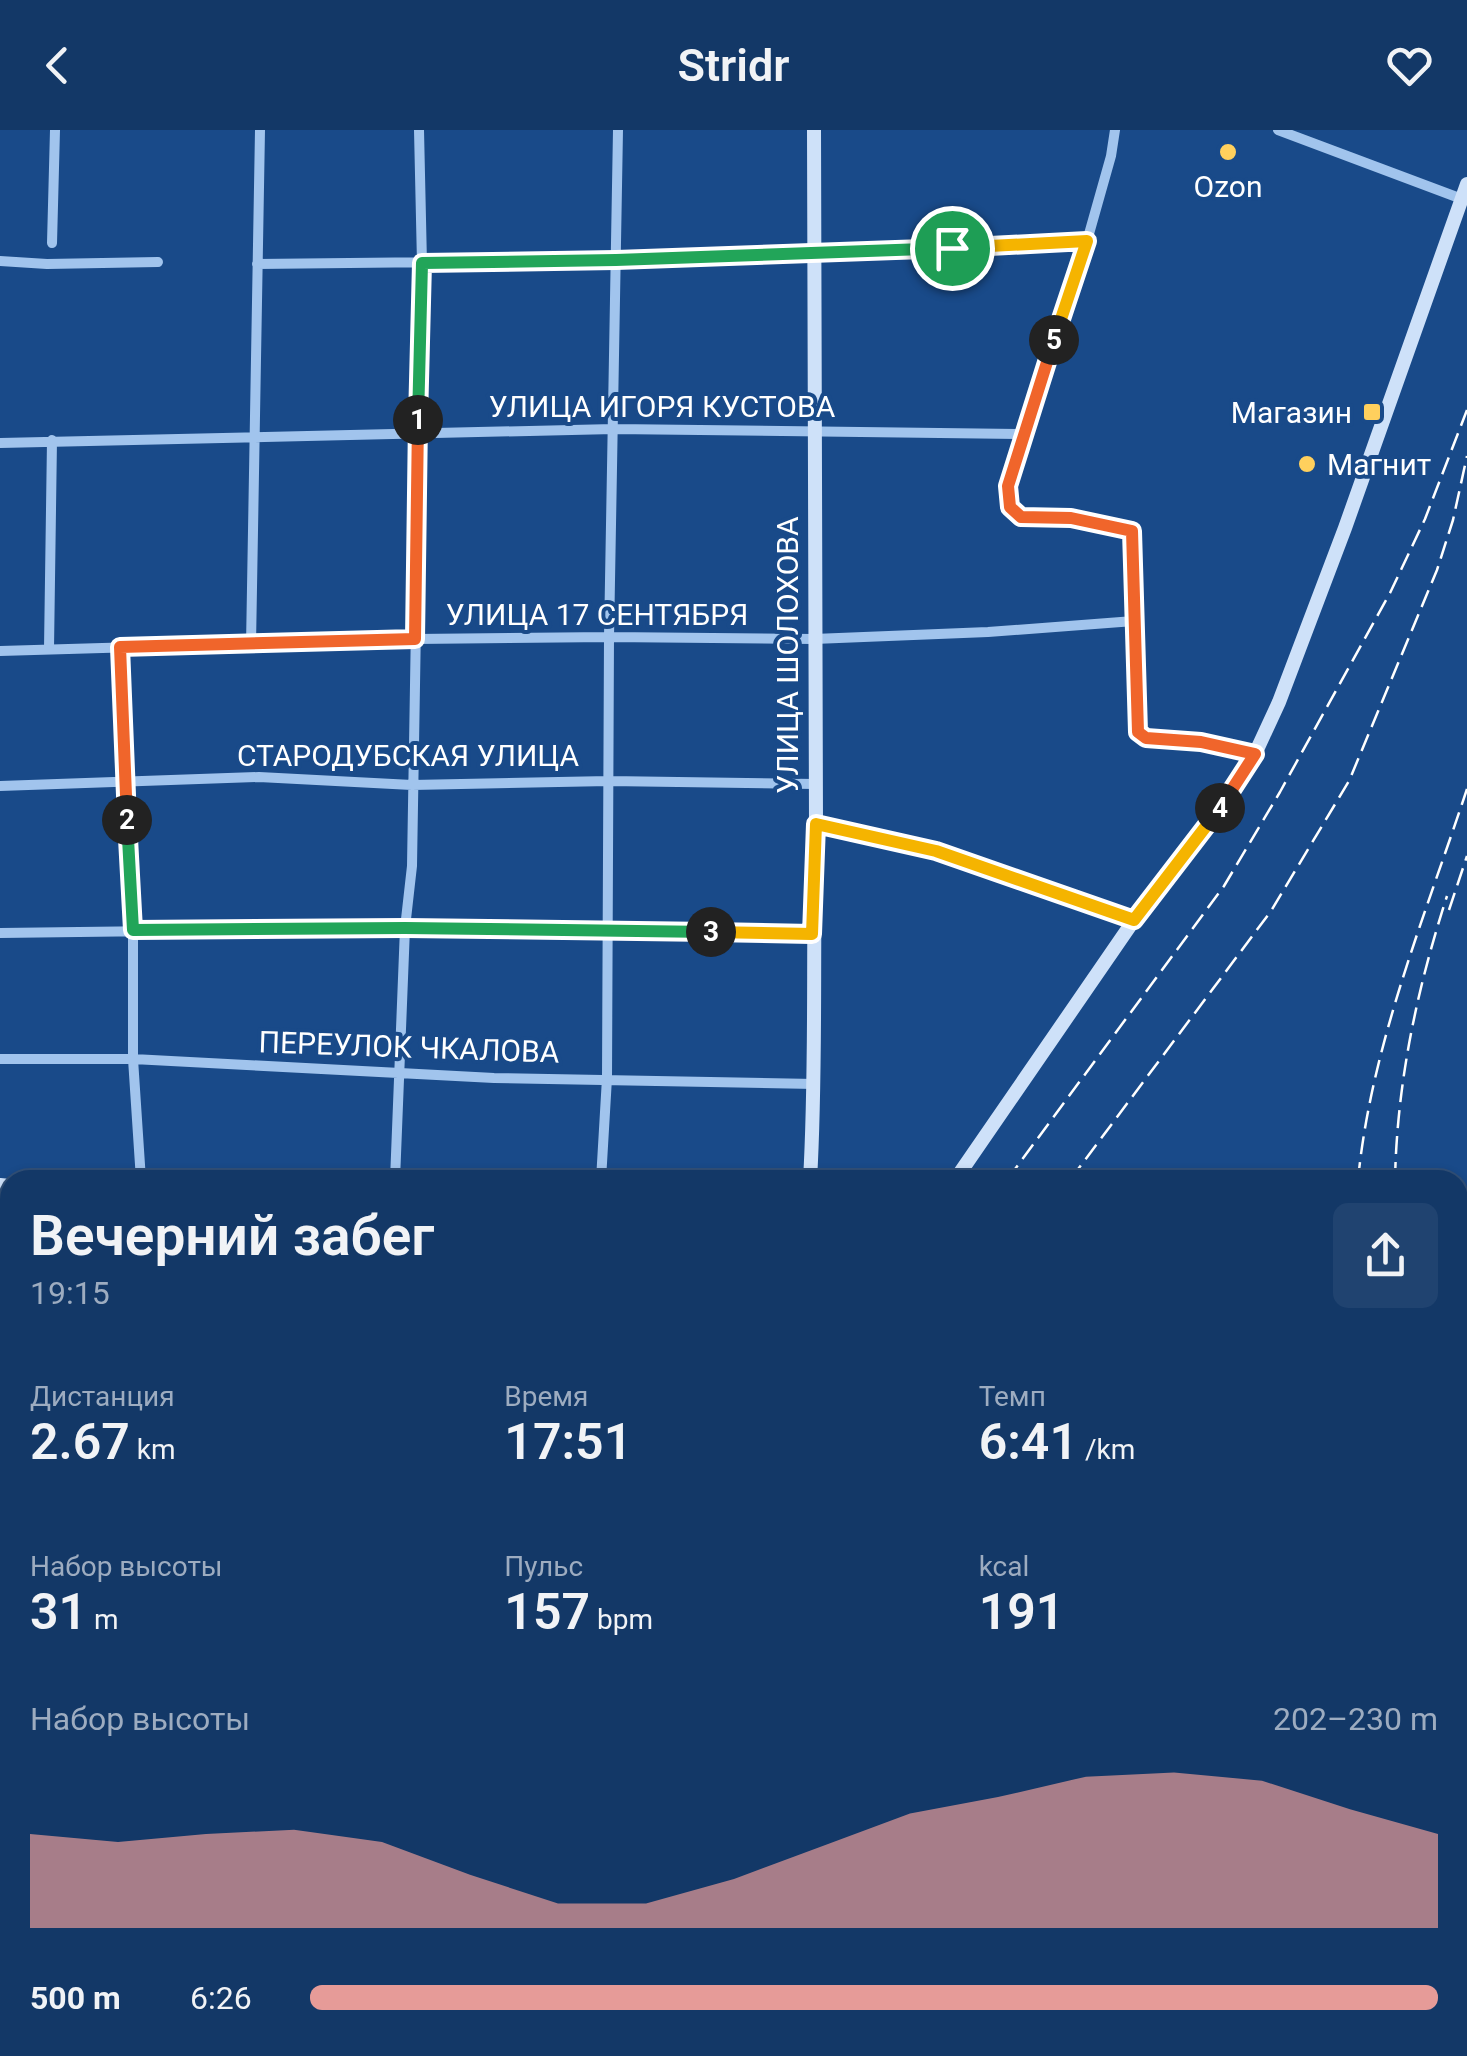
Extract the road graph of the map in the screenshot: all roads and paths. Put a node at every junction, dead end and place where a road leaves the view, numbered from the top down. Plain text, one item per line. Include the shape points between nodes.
1 (56, 130) edge
2 (260, 130) edge
3 (418, 130) edge
4 (618, 130) edge
5 (814, 130) edge
6 (1116, 130) edge
7 (1278, 130) edge
8 (1464, 192) edge
9 (1087, 241) junction
10 (52, 242) dead end
11 (817, 254) junction
12 (616, 260) junction
13 (0, 261) edge
14 (158, 262) dead end
15 (422, 263) junction
16 (257, 264) junction
17 (614, 429) junction
18 (814, 429) junction
19 (418, 432) junction
20 (1024, 434) junction
21 (253, 435) junction
22 (52, 440) junction
23 (0, 443) edge
24 (1134, 621) junction
25 (609, 636) junction
26 (415, 639) junction
27 (814, 640) junction
28 (251, 644) junction
29 (120, 647) junction
30 (50, 649) junction
31 (0, 651) edge
32 (1255, 754) junction
33 (126, 781) junction
34 (609, 781) junction
35 (815, 784) junction
36 (412, 785) junction
37 (0, 786) edge
38 (816, 824) junction
39 (1134, 920) junction
40 (405, 928) junction
41 (133, 930) junction
42 (609, 930) junction
43 (0, 933) edge
44 (812, 934) junction
45 (0, 1059) edge
46 (133, 1059) junction
47 (397, 1072) junction
48 (607, 1078) junction
49 (815, 1084) junction
50 (141, 1170) edge
51 (395, 1170) edge
52 (602, 1170) edge
53 (811, 1170) edge
54 (962, 1170) edge

1 - 10 street
2 - 16 street
3 - 15 street
4 - 12 street
5 - 11 main road, УЛИЦА ШОЛОХОВА
6 - 9 street
7 - 8 street
8 - 32 main road via 1345,528
9 - 11 street
9 - 20 street
11 - 12 street
11 - 18 main road, УЛИЦА ШОЛОХОВА
12 - 15 street
12 - 17 street
13 - 14 street
15 - 16 street
15 - 19 street
16 - 21 street
17 - 18 street, УЛИЦА ИГОРЯ КУСТОВА
17 - 19 street, УЛИЦА ИГОРЯ КУСТОВА
17 - 25 street
18 - 20 street, УЛИЦА ИГОРЯ КУСТОВА
18 - 27 main road, УЛИЦА ШОЛОХОВА
19 - 21 street, УЛИЦА ИГОРЯ КУСТОВА
19 - 26 street
20 - 24 street via 1008,486 1010,507 1021,517 1071,518 1132,531
21 - 22 street, УЛИЦА ИГОРЯ КУСТОВА
21 - 28 street
22 - 23 street, УЛИЦА ИГОРЯ КУСТОВА
22 - 30 street
24 - 27 street, УЛИЦА 17 СЕНТЯБРЯ
24 - 32 street via 1138,732
25 - 26 street, УЛИЦА 17 СЕНТЯБРЯ
25 - 27 street, УЛИЦА 17 СЕНТЯБРЯ
25 - 34 street
26 - 28 street, УЛИЦА 17 СЕНТЯБРЯ
26 - 36 street
27 - 35 main road, УЛИЦА ШОЛОХОВА
28 - 29 street, УЛИЦА 17 СЕНТЯБРЯ
29 - 30 street, УЛИЦА 17 СЕНТЯБРЯ
29 - 33 street
30 - 31 street, УЛИЦА 17 СЕНТЯБРЯ
32 - 39 main road
33 - 36 street, СТАРОДУБСКАЯ УЛИЦА
33 - 37 street, СТАРОДУБСКАЯ УЛИЦА
33 - 41 street
34 - 35 street, СТАРОДУБСКАЯ УЛИЦА
34 - 36 street, СТАРОДУБСКАЯ УЛИЦА
34 - 42 street
35 - 38 main road, УЛИЦА ШОЛОХОВА
36 - 40 street
38 - 39 street via 936,851
38 - 44 main road, УЛИЦА ШОЛОХОВА
39 - 54 main road
40 - 41 street
40 - 42 street
40 - 47 street
41 - 43 street
41 - 46 street
42 - 44 street
42 - 48 street
44 - 49 main road, УЛИЦА ШОЛОХОВА
45 - 46 street, ПЕРЕУЛОК ЧКАЛОВА
46 - 47 street, ПЕРЕУЛОК ЧКАЛОВА
46 - 50 street
47 - 48 street, ПЕРЕУЛОК ЧКАЛОВА
47 - 51 street
48 - 49 street, ПЕРЕУЛОК ЧКАЛОВА
48 - 52 street
49 - 53 main road, УЛИЦА ШОЛОХОВА

